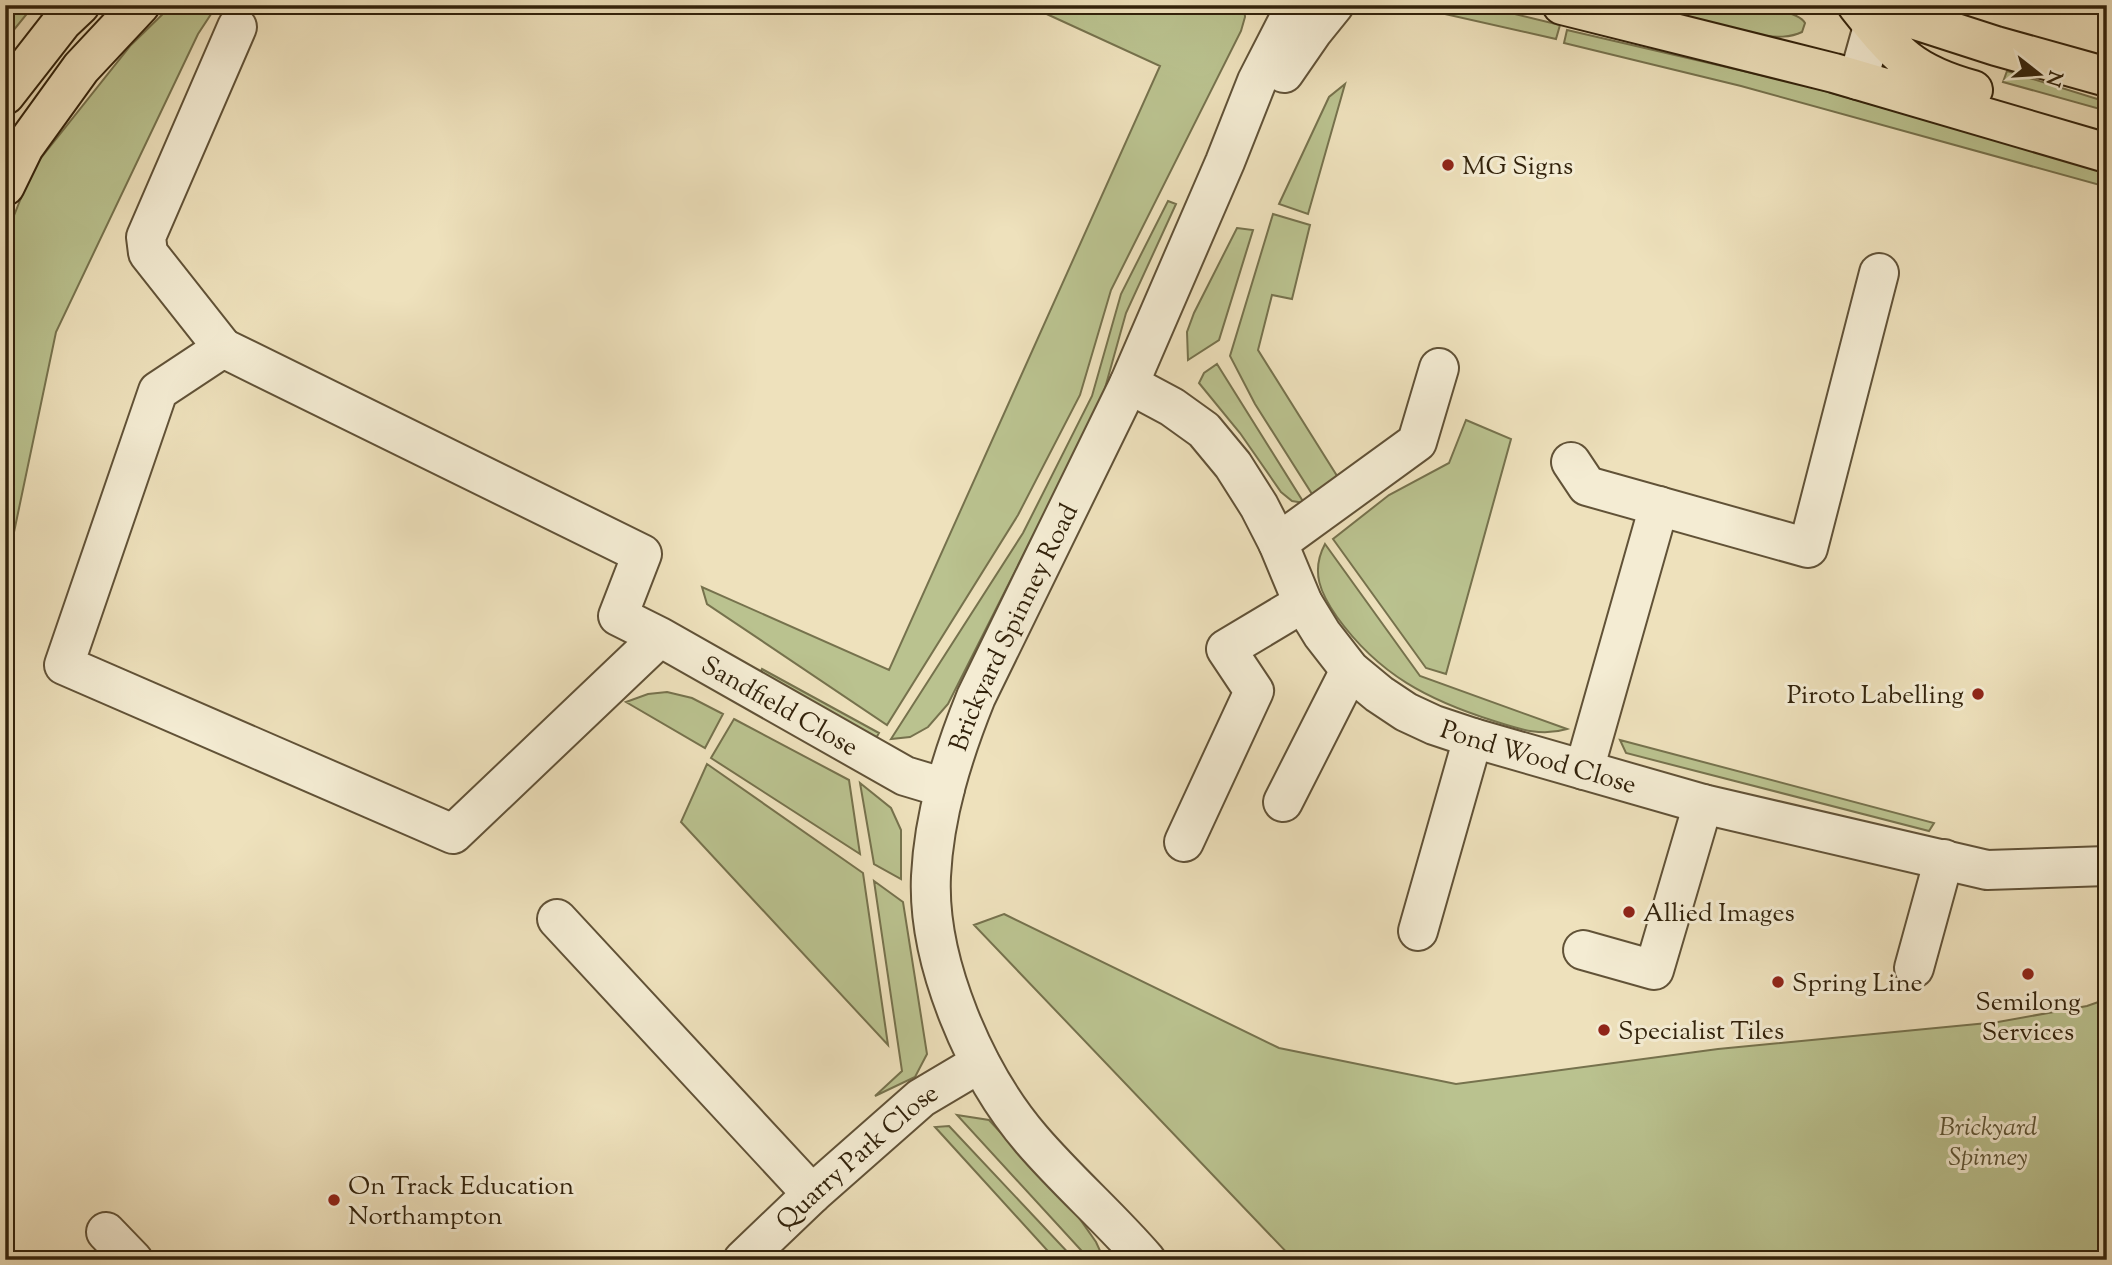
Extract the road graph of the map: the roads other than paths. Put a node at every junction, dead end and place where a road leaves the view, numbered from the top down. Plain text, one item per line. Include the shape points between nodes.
1 (80, 5) edge
2 (140, 5) edge
3 (1562, 5) edge
4 (1319, 10) edge
5 (1871, 10) edge
6 (237, 27) dead end
7 (2107, 77) edge
8 (1858, 80) junction
9 (5, 95) edge
10 (2107, 127) edge
11 (2107, 153) edge
12 (5, 186) edge
13 (1879, 273) dead end
14 (223, 348) junction
15 (1438, 368) dead end
16 (1129, 384) junction
17 (1571, 462) dead end
18 (1659, 506) junction
19 (1278, 543) junction
20 (1303, 603) junction
21 (660, 637) junction
22 (1350, 670) junction
23 (1473, 738) junction
24 (1584, 770) junction
25 (945, 788) junction
26 (1283, 802) dead end
27 (1703, 804) junction
28 (1184, 842) dead end
29 (1944, 859) junction
30 (2107, 866) edge
31 (557, 919) dead end
32 (1418, 931) dead end
33 (1583, 950) dead end
34 (1914, 968) dead end
35 (979, 1063) junction
36 (812, 1194) junction
37 (106, 1232) dead end
38 (1130, 1252) edge
39 (134, 1260) edge
40 (743, 1260) edge

1 - 9 main road
2 - 12 main road via 81,68 24,147
3 - 8 main road
4 - 16 street, Brickyard Spinney Road via 1257,81
5 - 7 main road
5 - 8 street
5 - 10 main road via 1896,52 1936,78
6 - 14 street via 145,246
8 - 11 main road
13 - 18 street via 1808,548
14 - 21 street, Sandfield Close via 642,554 618,617
14 - 21 street via 158,391 64,665 453,834
15 - 19 street via 1417,442
16 - 19 street, Pond Wood Close via 1203,430 1233,466
16 - 25 street, Brickyard Spinney Road via 976,696
17 - 18 street via 1587,486
18 - 24 street
19 - 20 street, Pond Wood Close
20 - 22 street, Pond Wood Close
20 - 28 street via 1226,649 1254,691
21 - 25 street, Sandfield Close via 905,776
22 - 23 street, Pond Wood Close via 1406,712
22 - 26 street
23 - 24 street, Pond Wood Close
23 - 32 street
24 - 27 street, Pond Wood Close
25 - 35 street, Brickyard Spinney Road via 931,878 934,925 944,972
27 - 29 street, Pond Wood Close
27 - 33 street via 1654,970
29 - 30 street, Pond Wood Close via 1987,870
29 - 34 street
31 - 36 street
35 - 36 street, Quarry Park Close via 921,1098
35 - 38 street, Brickyard Spinney Road via 1031,1140
36 - 40 street, Quarry Park Close
37 - 39 street

